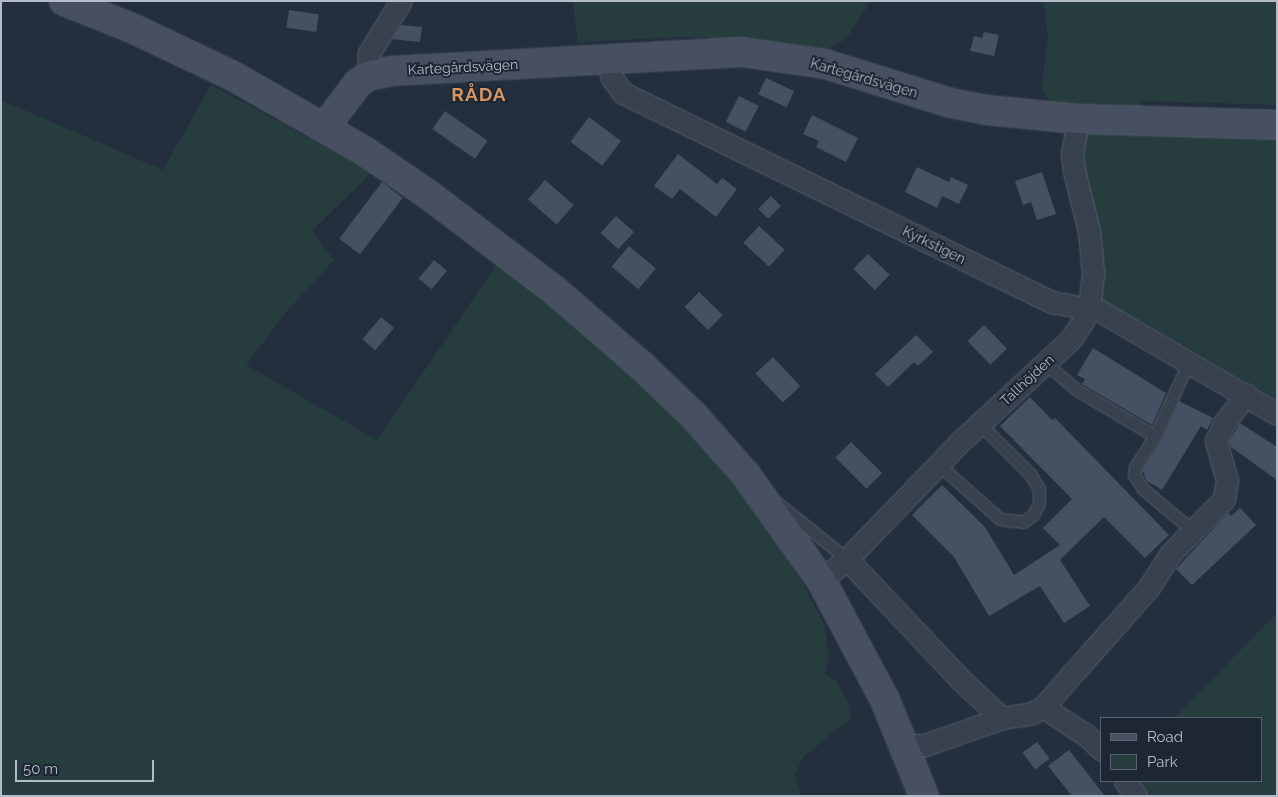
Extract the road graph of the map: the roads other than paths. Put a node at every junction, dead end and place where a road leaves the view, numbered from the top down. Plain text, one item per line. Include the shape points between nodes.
1 (64, 1) edge
2 (401, 1) edge
3 (606, 58) junction
4 (368, 76) junction
5 (1078, 119) junction
6 (1277, 125) edge
7 (325, 127) junction
8 (1089, 307) junction
9 (1190, 361) junction
10 (1045, 363) junction
11 (1246, 395) junction
12 (1277, 414) edge
13 (980, 424) junction
14 (1156, 436) junction
15 (938, 464) junction
16 (766, 501) junction
17 (1193, 530) junction
18 (847, 559) junction
19 (821, 580) junction
20 (1043, 707) junction
21 (1002, 718) junction
22 (905, 745) junction
23 (1100, 748) edge
24 (1126, 782) edge
25 (924, 796) edge
26 (1136, 796) edge

1 - 7 street via 186,53
2 - 4 street via 369,52
3 - 4 street, Kartegårdsvägen via 390,71
3 - 5 street, Kartegårdsvägen via 741,52 789,57 825,64 950,104
3 - 8 street, Kyrkstigen via 612,78 623,93 1052,302 1068,307
4 - 7 street, Kartegårdsvägen via 347,93
5 - 6 street, Kartegårdsvägen
5 - 8 street, Tallhöjden via 1072,154 1092,251
7 - 16 street via 429,195 606,333 694,416
8 - 9 street, Kyrkstigen
8 - 10 street, Tallhöjden via 1070,340
9 - 11 street, Kyrkstigen
9 - 14 lane
10 - 13 street, Tallhöjden
10 - 14 lane via 1077,390
11 - 12 street, Kyrkstigen
11 - 17 street via 1224,423 1216,441 1227,480 1224,499
13 - 15 street, Tallhöjden
13 - 15 lane via 1031,475 1039,489 1039,503 1033,515 1023,522 1000,519
14 - 17 lane via 1135,467 1134,475 1143,489
15 - 18 street, Tallhöjden
16 - 18 lane via 775,500
16 - 19 street
17 - 20 street via 1171,553 1149,588
18 - 19 street, Tallhöjden
18 - 21 street via 962,681
19 - 22 street
20 - 21 street via 1032,713
20 - 23 street
21 - 22 street via 926,745
22 - 25 street
24 - 26 street

